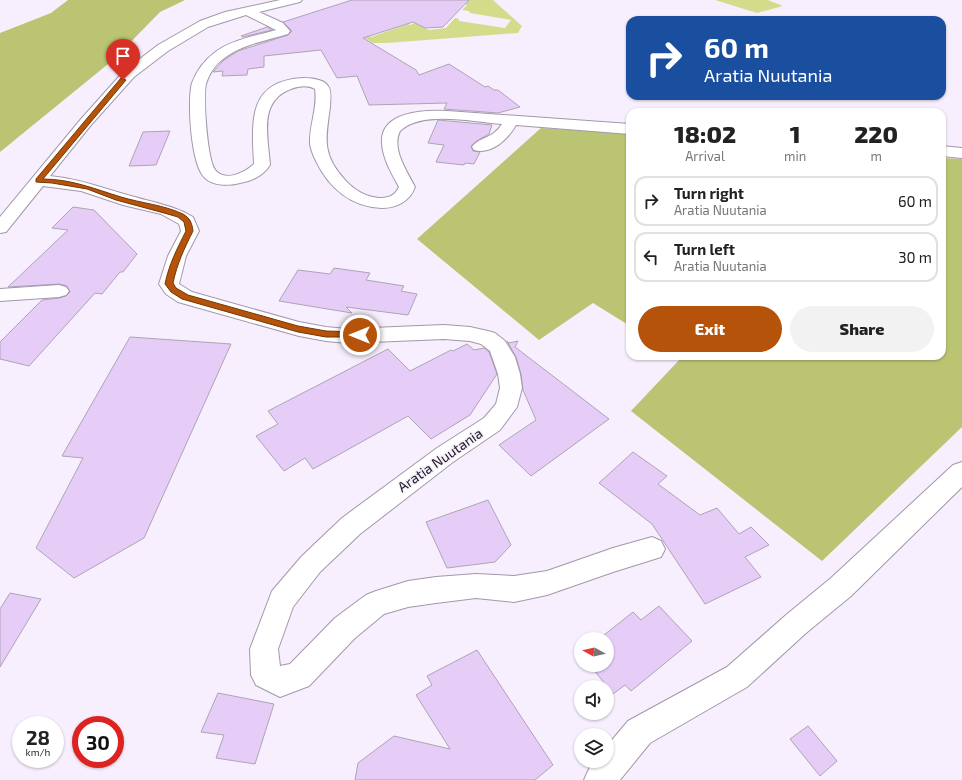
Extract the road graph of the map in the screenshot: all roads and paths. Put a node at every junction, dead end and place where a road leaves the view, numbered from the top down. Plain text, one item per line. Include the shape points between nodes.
1 (296, 0) edge
2 (248, 11) junction
3 (466, 105) dead end
4 (511, 120) junction
5 (626, 129) edge
6 (391, 131) junction
7 (480, 147) dead end
8 (946, 151) edge
9 (962, 153) edge
10 (38, 181) junction
11 (0, 228) edge
12 (59, 291) dead end
13 (0, 296) edge
14 (962, 472) edge
15 (652, 549) dead end
16 (600, 780) edge

1 - 2 street
2 - 6 street via 284,31 234,48 220,55 207,68 199,84 198,109 200,138 206,168 211,176 234,179 250,175 262,165 259,118 264,102 275,92 300,82 316,83 322,87 324,96 318,130 320,152 331,174 344,190 361,200 374,203 388,202 402,197 407,186 390,150
2 - 10 street via 217,19 191,30 129,74 94,112
3 - 6 street via 404,110 391,119
4 - 5 street
4 - 6 street via 416,116 400,122
4 - 7 street via 502,136
8 - 9 street
10 - 11 street
10 - 15 street, Aratia Nuutania via 88,187 167,211 187,221 190,231 174,262 169,284 173,290 185,297 298,329 326,334 470,334 488,338 498,346 504,357 511,388 506,407 492,424 445,455 351,526 311,564 282,600 264,649 266,675 280,682 299,676 345,628 382,602 408,594 436,590 476,586 514,589 547,583
12 - 13 street
14 - 16 street via 841,587 737,678 639,732

